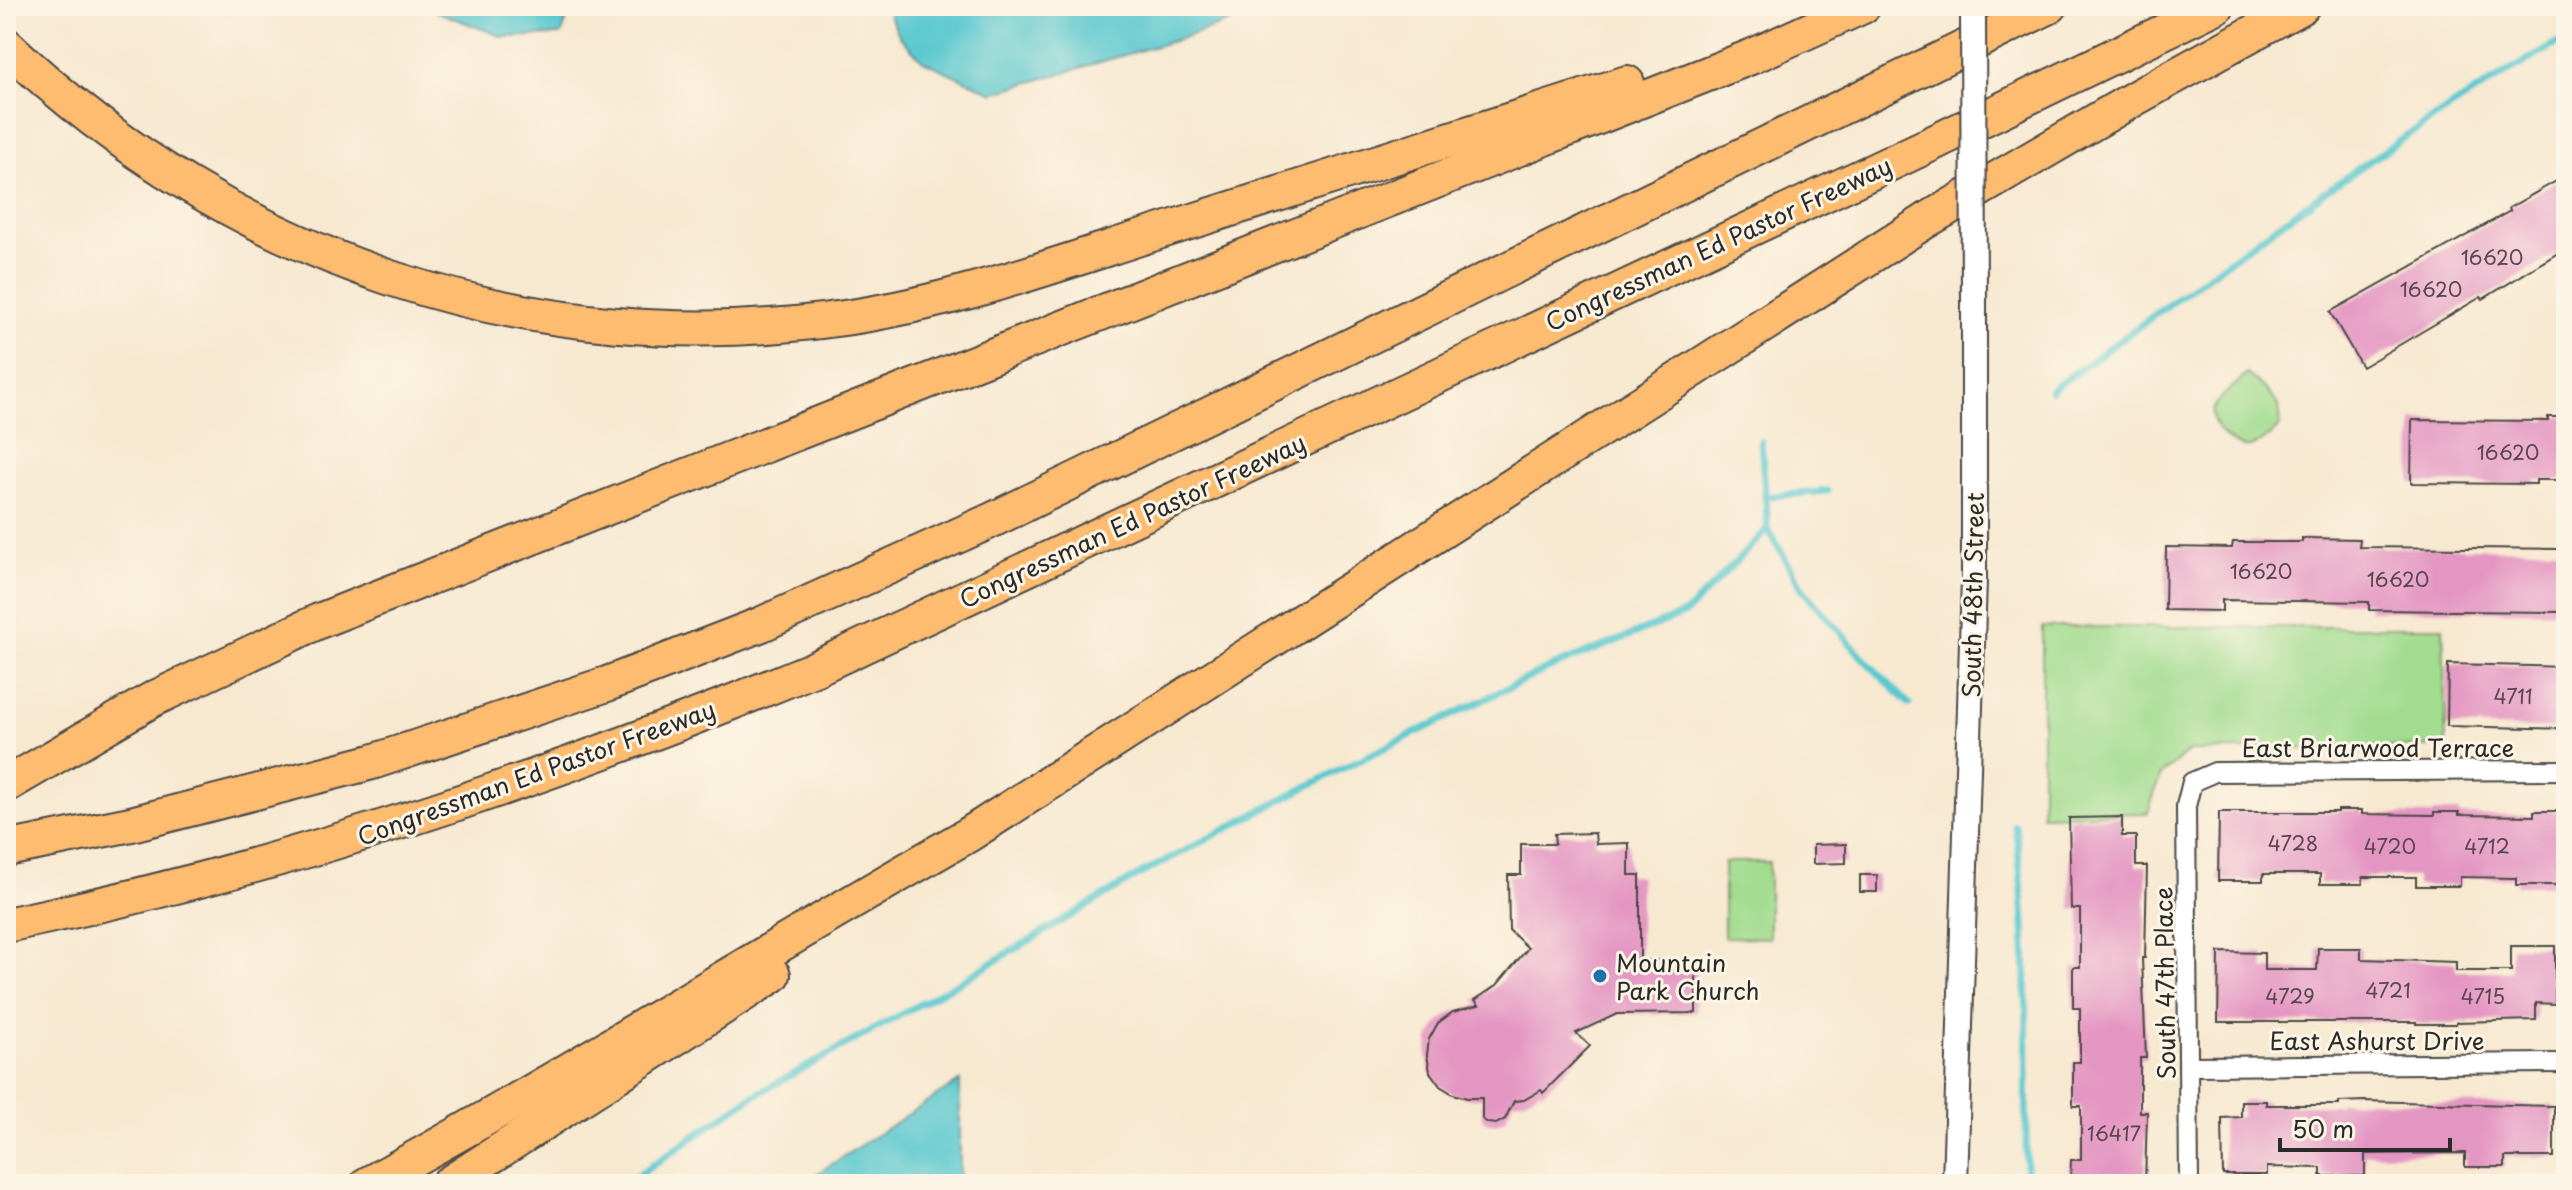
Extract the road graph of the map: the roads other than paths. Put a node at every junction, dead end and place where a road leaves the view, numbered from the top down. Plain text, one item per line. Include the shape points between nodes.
1 (1973, 6) edge
2 (2050, 6) edge
3 (2217, 6) edge
4 (2302, 6) edge
5 (1857, 8) edge
6 (6, 45) edge
7 (2566, 770) edge
8 (2192, 782) joint
9 (6, 785) edge
10 (968, 835) junction
11 (6, 849) edge
12 (6, 925) edge
13 (2566, 1063) edge
14 (2189, 1066) junction
15 (368, 1184) edge
16 (448, 1184) edge
17 (1955, 1184) edge
18 (2189, 1184) edge

1 - 17 street, South 48th Street, bridge via 1974,579
2 - 11 highway via 988,522 762,624 555,703 372,762 158,818
3 - 12 highway, Congressman Ed Pastor Freeway via 814,669 428,815 218,875
4 - 10 highway via 1927,220
5 - 6 highway via 964,293 847,318 733,328 636,326 524,313 429,291 321,253 241,216 145,158 61,96
5 - 9 highway via 1738,62 319,621 153,699
7 - 8 street, East Briarwood Terrace via 2215,772
8 - 14 street, South 47th Place via 2186,806
10 - 15 highway
10 - 16 highway via 858,921
13 - 14 street, East Ashurst Drive
14 - 18 street, South 47th Place

